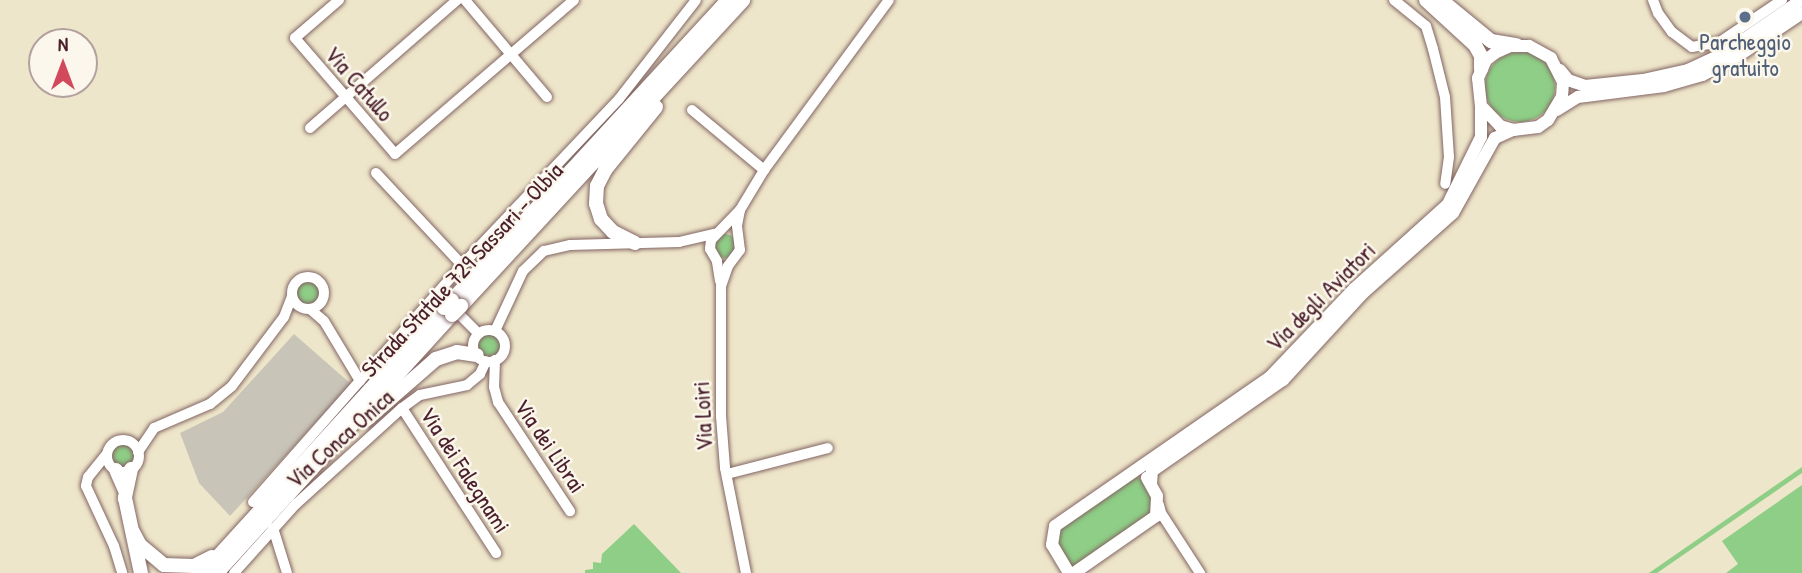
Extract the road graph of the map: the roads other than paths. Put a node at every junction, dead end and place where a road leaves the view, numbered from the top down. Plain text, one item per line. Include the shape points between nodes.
1 (339, 0) edge
2 (457, 0) edge
3 (465, 0) edge
4 (574, 0) edge
5 (696, 0) edge
6 (728, 0) edge
7 (743, 0) edge
8 (889, 0) edge
9 (1394, 0) edge
10 (1426, 0) edge
11 (1441, 0) edge
12 (1653, 0) edge
13 (1782, 0) edge
14 (1801, 0) edge
15 (1802, 13) edge
16 (727, 18) junction
17 (1517, 45) junction
18 (511, 54) junction
19 (1558, 68) junction
20 (1481, 69) junction
21 (345, 97) junction
22 (547, 97) dead end
23 (1481, 106) junction
24 (692, 110) dead end
25 (1557, 111) junction
26 (310, 128) dead end
27 (1513, 130) junction
28 (764, 170) junction
29 (376, 173) dead end
30 (1445, 184) dead end
31 (740, 210) junction
32 (716, 233) junction
33 (739, 240) junction
34 (679, 242) junction
35 (635, 243) junction
36 (713, 255) junction
37 (734, 258) junction
38 (462, 265) junction
39 (721, 286) junction
40 (292, 296) junction
41 (321, 302) junction
42 (450, 305) junction
43 (306, 309) junction
44 (284, 317) junction
45 (324, 321) junction
46 (495, 331) junction
47 (479, 334) junction
48 (486, 359) junction
49 (360, 381) junction
50 (402, 408) junction
51 (148, 435) junction
52 (128, 441) junction
53 (828, 448) dead end
54 (138, 452) junction
55 (111, 463) junction
56 (131, 469) junction
57 (310, 470) junction
58 (1130, 473) junction
59 (727, 474) junction
60 (1151, 484) junction
61 (125, 489) junction
62 (253, 502) dead end
63 (1159, 502) junction
64 (570, 511) dead end
65 (273, 528) junction
66 (133, 532) junction
67 (230, 544) junction
68 (496, 553) dead end
69 (122, 573) edge
70 (141, 573) edge
71 (203, 573) edge
72 (217, 573) edge
73 (234, 573) edge
74 (287, 573) edge
75 (746, 573) edge
76 (1071, 573) edge
77 (1200, 573) edge

1 - 21 street, Via Catullo via 295,38
2 - 21 street
3 - 18 street
4 - 18 street
5 - 38 street via 619,99
6 - 42 highway, Strada Statale 729 Sassari - Olbia
7 - 16 highway, Strada Statale 729 Sassari - Olbia
8 - 28 street
9 - 30 street via 1426,26 1436,60 1445,97 1449,158
10 - 20 highway via 1475,45
11 - 17 highway via 1491,41
12 - 13 street via 1660,18 1692,47 1720,42
14 - 19 main road via 1724,53 1688,71 1585,86 1568,80
15 - 25 main road via 1702,75 1664,86 1578,97
16 - 35 highway via 600,179 596,204 601,219 613,232
16 - 42 highway, Strada Statale 729 Sassari - Olbia
17 - 19 main road via 1541,50
17 - 20 main road via 1495,53
18 - 21 street, Via Catullo via 395,155
18 - 22 street
19 - 25 main road via 1563,82
20 - 23 main road via 1476,88
21 - 26 street
23 - 27 main road via 1488,118
23 - 58 main road, Via degli Aviatori via 1481,137 1448,204 1354,289 1281,368
24 - 28 street
25 - 27 main road via 1538,127
27 - 60 main road, Via degli Aviatori via 1489,146 1453,213 1363,293 1297,366 1157,466
28 - 31 street
29 - 38 street
31 - 32 street
31 - 33 street
32 - 33 street via 732,232
32 - 34 street
32 - 36 street via 710,244
33 - 37 street via 740,250
34 - 35 street
34 - 36 street via 702,246
35 - 46 street via 570,245 544,251 527,264
36 - 37 street via 724,261
36 - 39 street
37 - 39 street, Via Loiri
38 - 42 street
39 - 59 street, Via Loiri
40 - 41 street via 296,282 310,277 322,286
40 - 43 street
40 - 44 street
41 - 43 street
41 - 45 street
42 - 47 street
42 - 49 street
42 - 57 highway, Strada Statale 729 Sassari - Olbia
42 - 67 highway, Strada Statale 729 Sassari - Olbia
43 - 44 street
43 - 45 street
44 - 51 street via 222,396
45 - 49 street
46 - 47 street
46 - 48 street via 505,344 503,352
47 - 48 street via 473,344
48 - 50 street, Via Conca Onica via 474,381 420,395
48 - 57 highway via 457,352 436,359
48 - 64 street, Via dei Librai via 493,371 498,402
49 - 62 street
50 - 65 street, Via Conca Onica
50 - 68 street, Via dei Falegnami
51 - 52 street
51 - 54 street
52 - 54 street
52 - 55 street via 113,443
53 - 59 street
54 - 56 street
55 - 56 street
55 - 61 highway
55 - 69 street via 92,471 86,486
56 - 61 highway
57 - 72 highway, Strada Statale 729 Sassari - Olbia
58 - 60 main road via 1142,475
58 - 76 main road, Via degli Aviatori via 1055,526 1052,545
59 - 75 street, Via Loiri
60 - 63 main road
61 - 66 highway
63 - 76 main road, Via degli Aviatori via 1156,516
63 - 77 street via 1161,513
65 - 73 street, Via Conca Onica
65 - 74 street
66 - 67 highway via 150,555 164,565 179,567 206,562
66 - 70 highway
67 - 71 highway, Strada Statale 729 Sassari - Olbia

